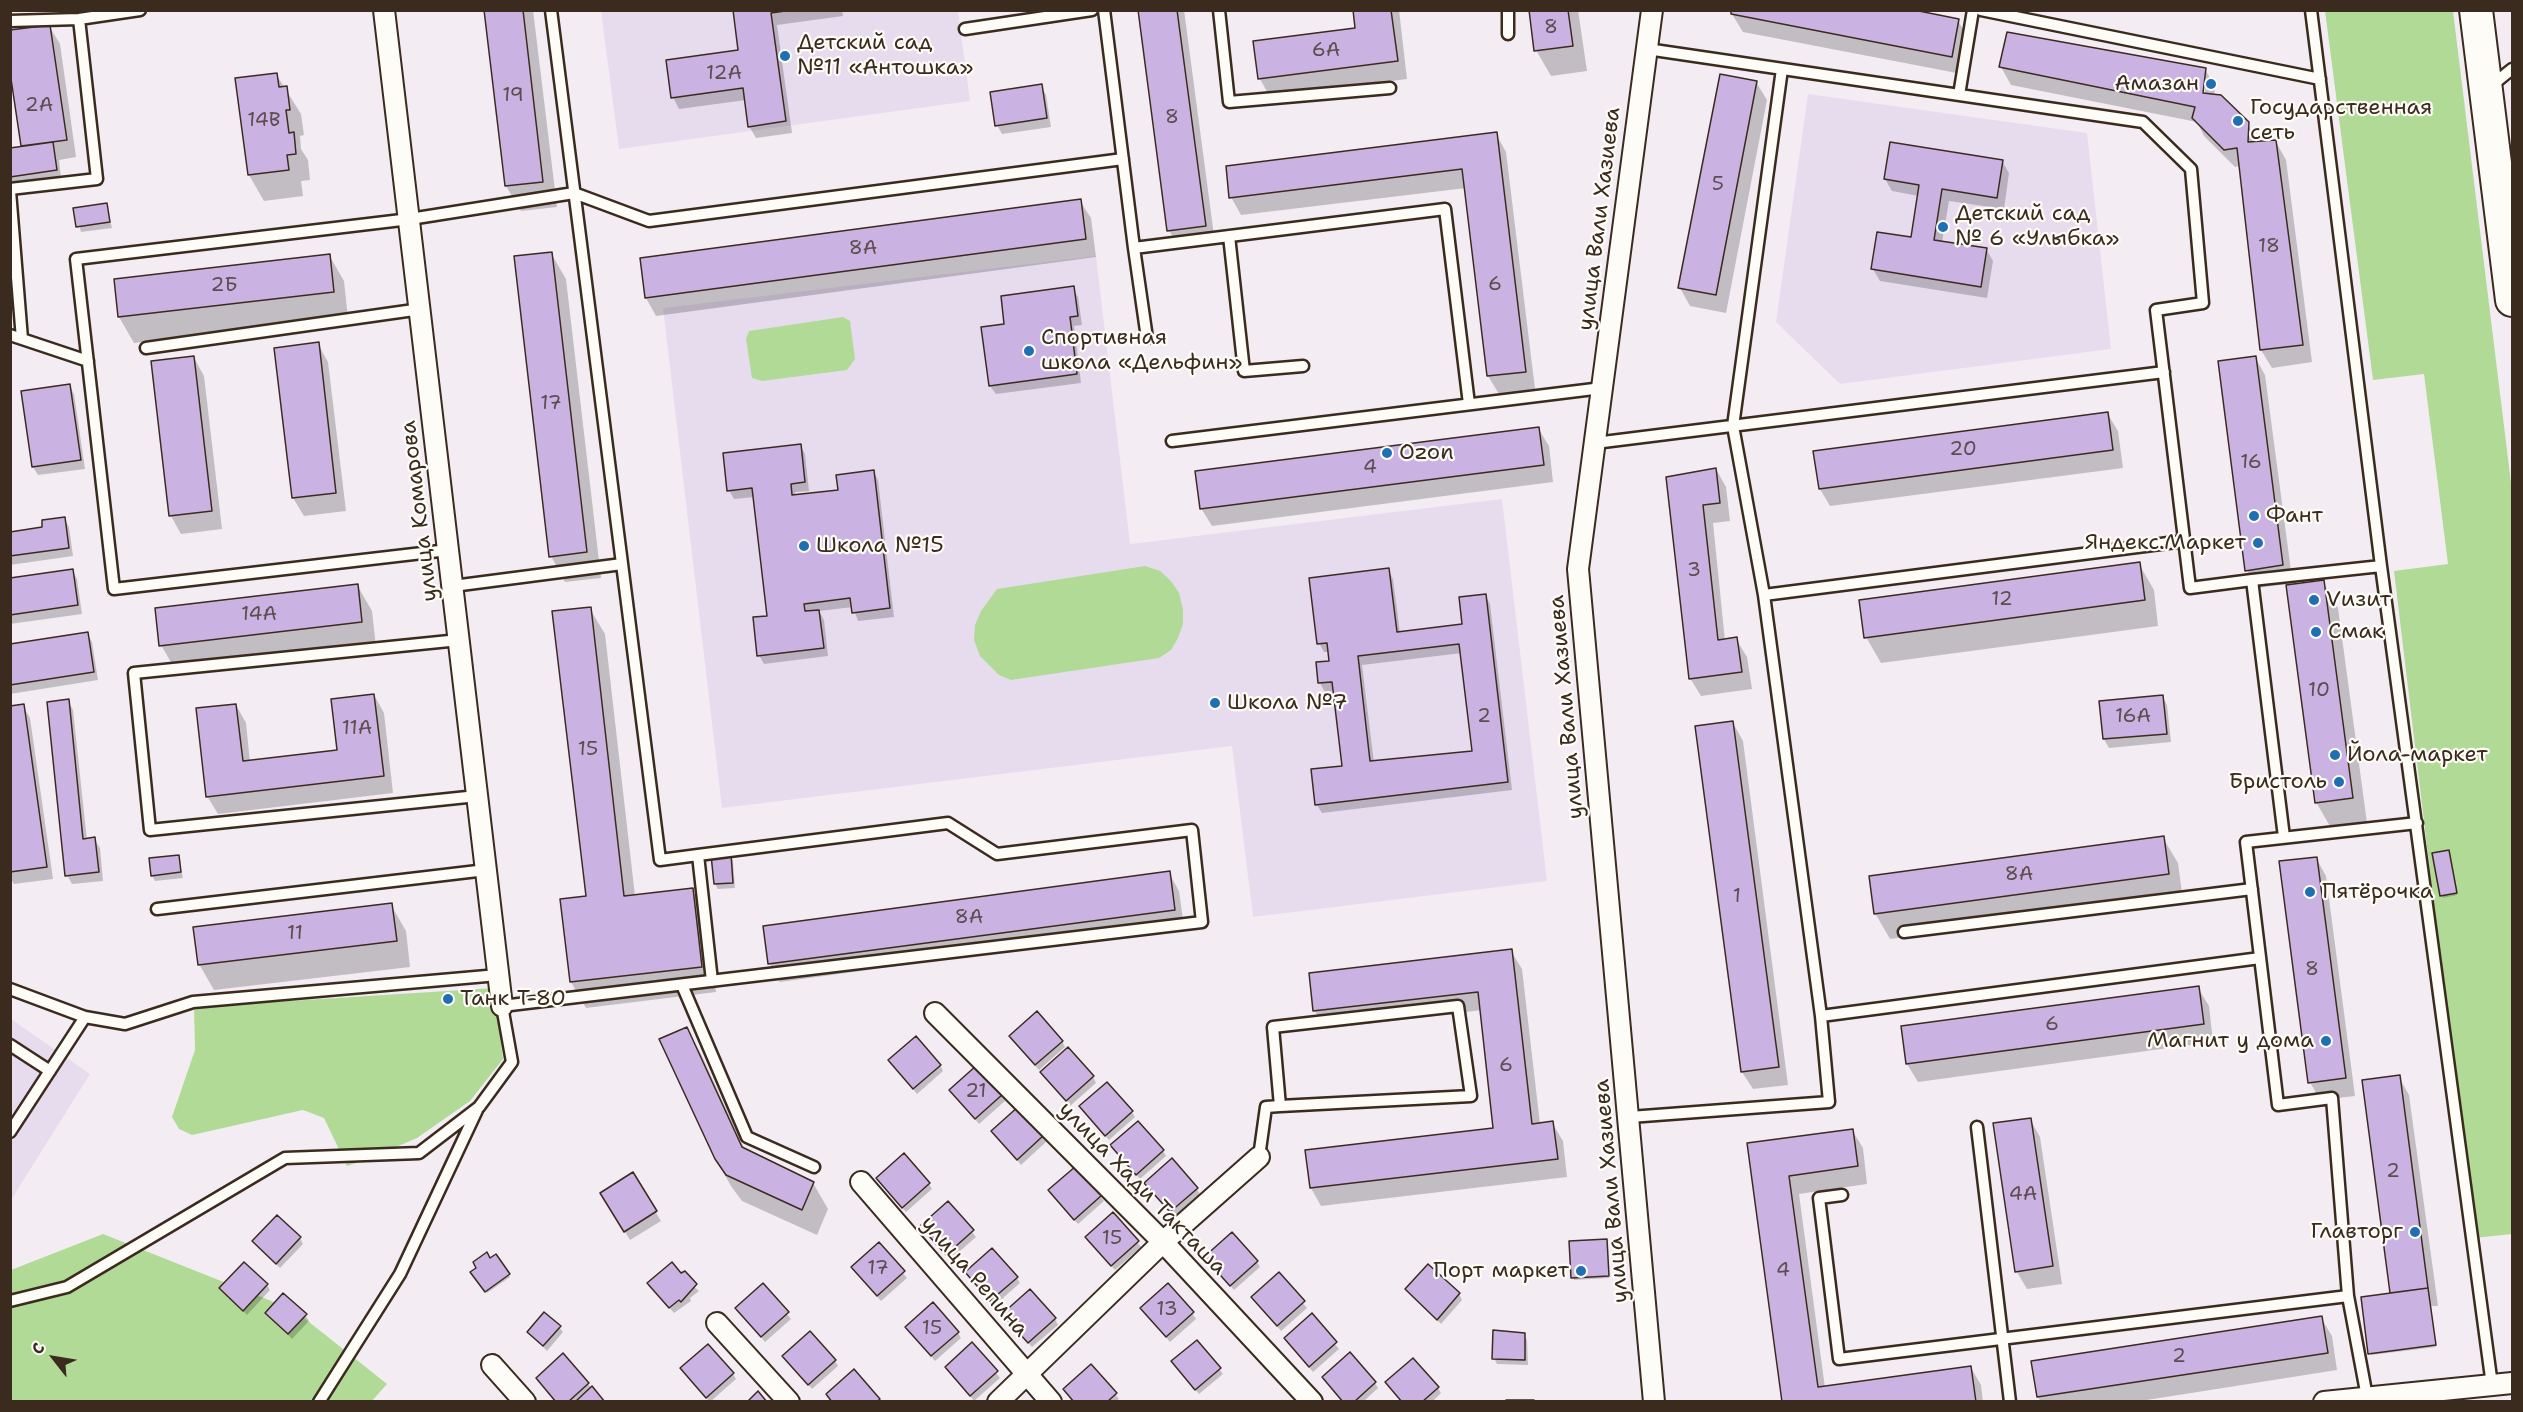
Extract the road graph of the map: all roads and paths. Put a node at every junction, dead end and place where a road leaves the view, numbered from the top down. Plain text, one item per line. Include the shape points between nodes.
1 (140, 10) edge
2 (384, 10) edge
3 (551, 10) edge
4 (1092, 10) edge
5 (1104, 10) edge
6 (1219, 10) edge
7 (1508, 10) edge
8 (1652, 10) edge
9 (1973, 10) edge
10 (1981, 10) edge
11 (2312, 10) edge
12 (2476, 10) edge
13 (79, 19) junction
14 (10, 21) edge
15 (965, 29) dead end
16 (1508, 34) dead end
17 (1647, 49) junction
18 (1782, 69) junction
19 (2512, 69) edge
20 (2320, 79) junction
21 (1390, 88) dead end
22 (2486, 90) junction
23 (1959, 95) junction
24 (1123, 159) junction
25 (10, 190) edge
26 (574, 193) junction
27 (410, 219) junction
28 (1229, 237) junction
29 (1134, 248) junction
30 (2512, 300) edge
31 (421, 309) junction
32 (10, 335) edge
33 (1147, 338) dead end
34 (22, 339) junction
35 (146, 348) dead end
36 (87, 361) junction
37 (1303, 366) dead end
38 (2164, 372) junction
39 (1602, 388) junction
40 (1469, 404) junction
41 (1733, 426) junction
42 (1172, 441) dead end
43 (1595, 443) junction
44 (2184, 541) junction
45 (448, 550) junction
46 (622, 564) junction
47 (2381, 566) junction
48 (2252, 580) junction
49 (453, 586) junction
50 (1764, 595) junction
51 (459, 640) junction
52 (477, 796) junction
53 (2417, 823) junction
54 (2284, 837) junction
55 (698, 855) junction
56 (486, 870) junction
57 (2252, 889) junction
58 (157, 909) dead end
59 (1904, 932) dead end
60 (2260, 958) junction
61 (498, 975) junction
62 (712, 981) junction
63 (682, 985) junction
64 (10, 989) edge
65 (502, 1006) junction
66 (935, 1013) dead end
67 (1821, 1016) junction
68 (85, 1017) junction
69 (10, 1045) edge
70 (50, 1071) junction
71 (1280, 1106) junction
72 (479, 1107) junction
73 (1630, 1117) junction
74 (1977, 1127) dead end
75 (10, 1132) edge
76 (1259, 1157) joint
77 (814, 1167) dead end
78 (861, 1182) dead end
79 (1842, 1195) dead end
80 (1163, 1242) junction
81 (2348, 1296) junction
82 (10, 1301) edge
83 (717, 1323) dead end
84 (2003, 1339) junction
85 (492, 1365) dead end
86 (1026, 1375) junction
87 (2512, 1383) edge
88 (2492, 1385) junction
89 (2367, 1399) edge
90 (319, 1401) edge
91 (525, 1401) edge
92 (789, 1401) edge
93 (998, 1401) edge
94 (1051, 1401) edge
95 (1312, 1401) edge
96 (1654, 1401) edge
97 (2010, 1401) edge
98 (2324, 1401) edge

1 - 13 lane
2 - 27 street, улица Комарова
3 - 26 lane
4 - 15 lane
5 - 24 lane
6 - 21 lane via 1228,102
7 - 16 lane
8 - 17 street, улица Вали Хазиева
9 - 23 lane
10 - 20 lane
11 - 20 lane
12 - 22 main road
13 - 14 lane
13 - 25 lane via 97,179
17 - 18 lane
17 - 39 street, улица Вали Хазиева
18 - 23 lane
18 - 41 lane
19 - 22 lane
20 - 47 lane
22 - 30 main road via 2499,154
23 - 38 lane via 2143,122 2191,169 2202,303 2156,310
24 - 26 lane via 649,221
24 - 29 lane
25 - 34 lane
26 - 27 lane
26 - 46 lane
27 - 31 street, улица Комарова
27 - 36 lane via 76,259
28 - 29 lane
28 - 37 lane via 1244,371
28 - 40 lane via 1445,209
29 - 33 lane
31 - 35 lane
31 - 45 street, улица Комарова
32 - 34 lane
34 - 36 lane
36 - 45 lane via 114,589
38 - 41 lane
38 - 44 lane
39 - 40 lane
39 - 43 street, улица Вали Хазиева
40 - 42 lane
41 - 43 lane
41 - 50 lane
43 - 73 street, улица Вали Хазиева via 1578,569
44 - 48 lane via 2190,588
44 - 50 lane
45 - 49 street, улица Комарова
46 - 49 lane
46 - 55 lane via 660,860
47 - 48 lane
47 - 53 lane
48 - 54 lane
49 - 51 street, улица Комарова
50 - 67 lane
51 - 52 street, улица Комарова
51 - 52 lane via 134,673 150,830
52 - 56 street, улица Комарова
53 - 54 lane
53 - 88 lane
54 - 57 lane via 2246,842
55 - 62 lane
55 - 62 lane via 948,823 997,854 1192,830 1202,922
56 - 58 lane
56 - 61 street, улица Комарова
57 - 59 lane
57 - 60 lane
60 - 67 lane
60 - 81 lane via 2278,1105 2332,1098
61 - 65 street, улица Комарова
61 - 68 lane via 193,1002 125,1024
62 - 63 lane
63 - 65 lane
63 - 77 lane via 747,1137
64 - 68 lane
65 - 72 lane via 512,1062
66 - 80 street, улица Хади Такташа
67 - 73 lane via 1829,1101
68 - 70 lane
69 - 70 lane
70 - 75 lane
71 - 71 lane via 1471,1096 1458,1006 1273,1027
71 - 76 lane via 1266,1107
72 - 82 lane via 419,1153 285,1158 67,1287
72 - 90 lane via 400,1274
73 - 96 street, улица Вали Хазиева
74 - 84 lane
76 - 80 street
78 - 86 street, улица Репина
79 - 84 lane via 1819,1198 1839,1359
80 - 86 street
80 - 95 street, улица Хади Такташа
81 - 84 lane
81 - 89 lane
83 - 92 street
84 - 97 lane
85 - 91 street
86 - 93 street
86 - 94 street, улица Репина
87 - 88 street
88 - 89 street
89 - 98 street

